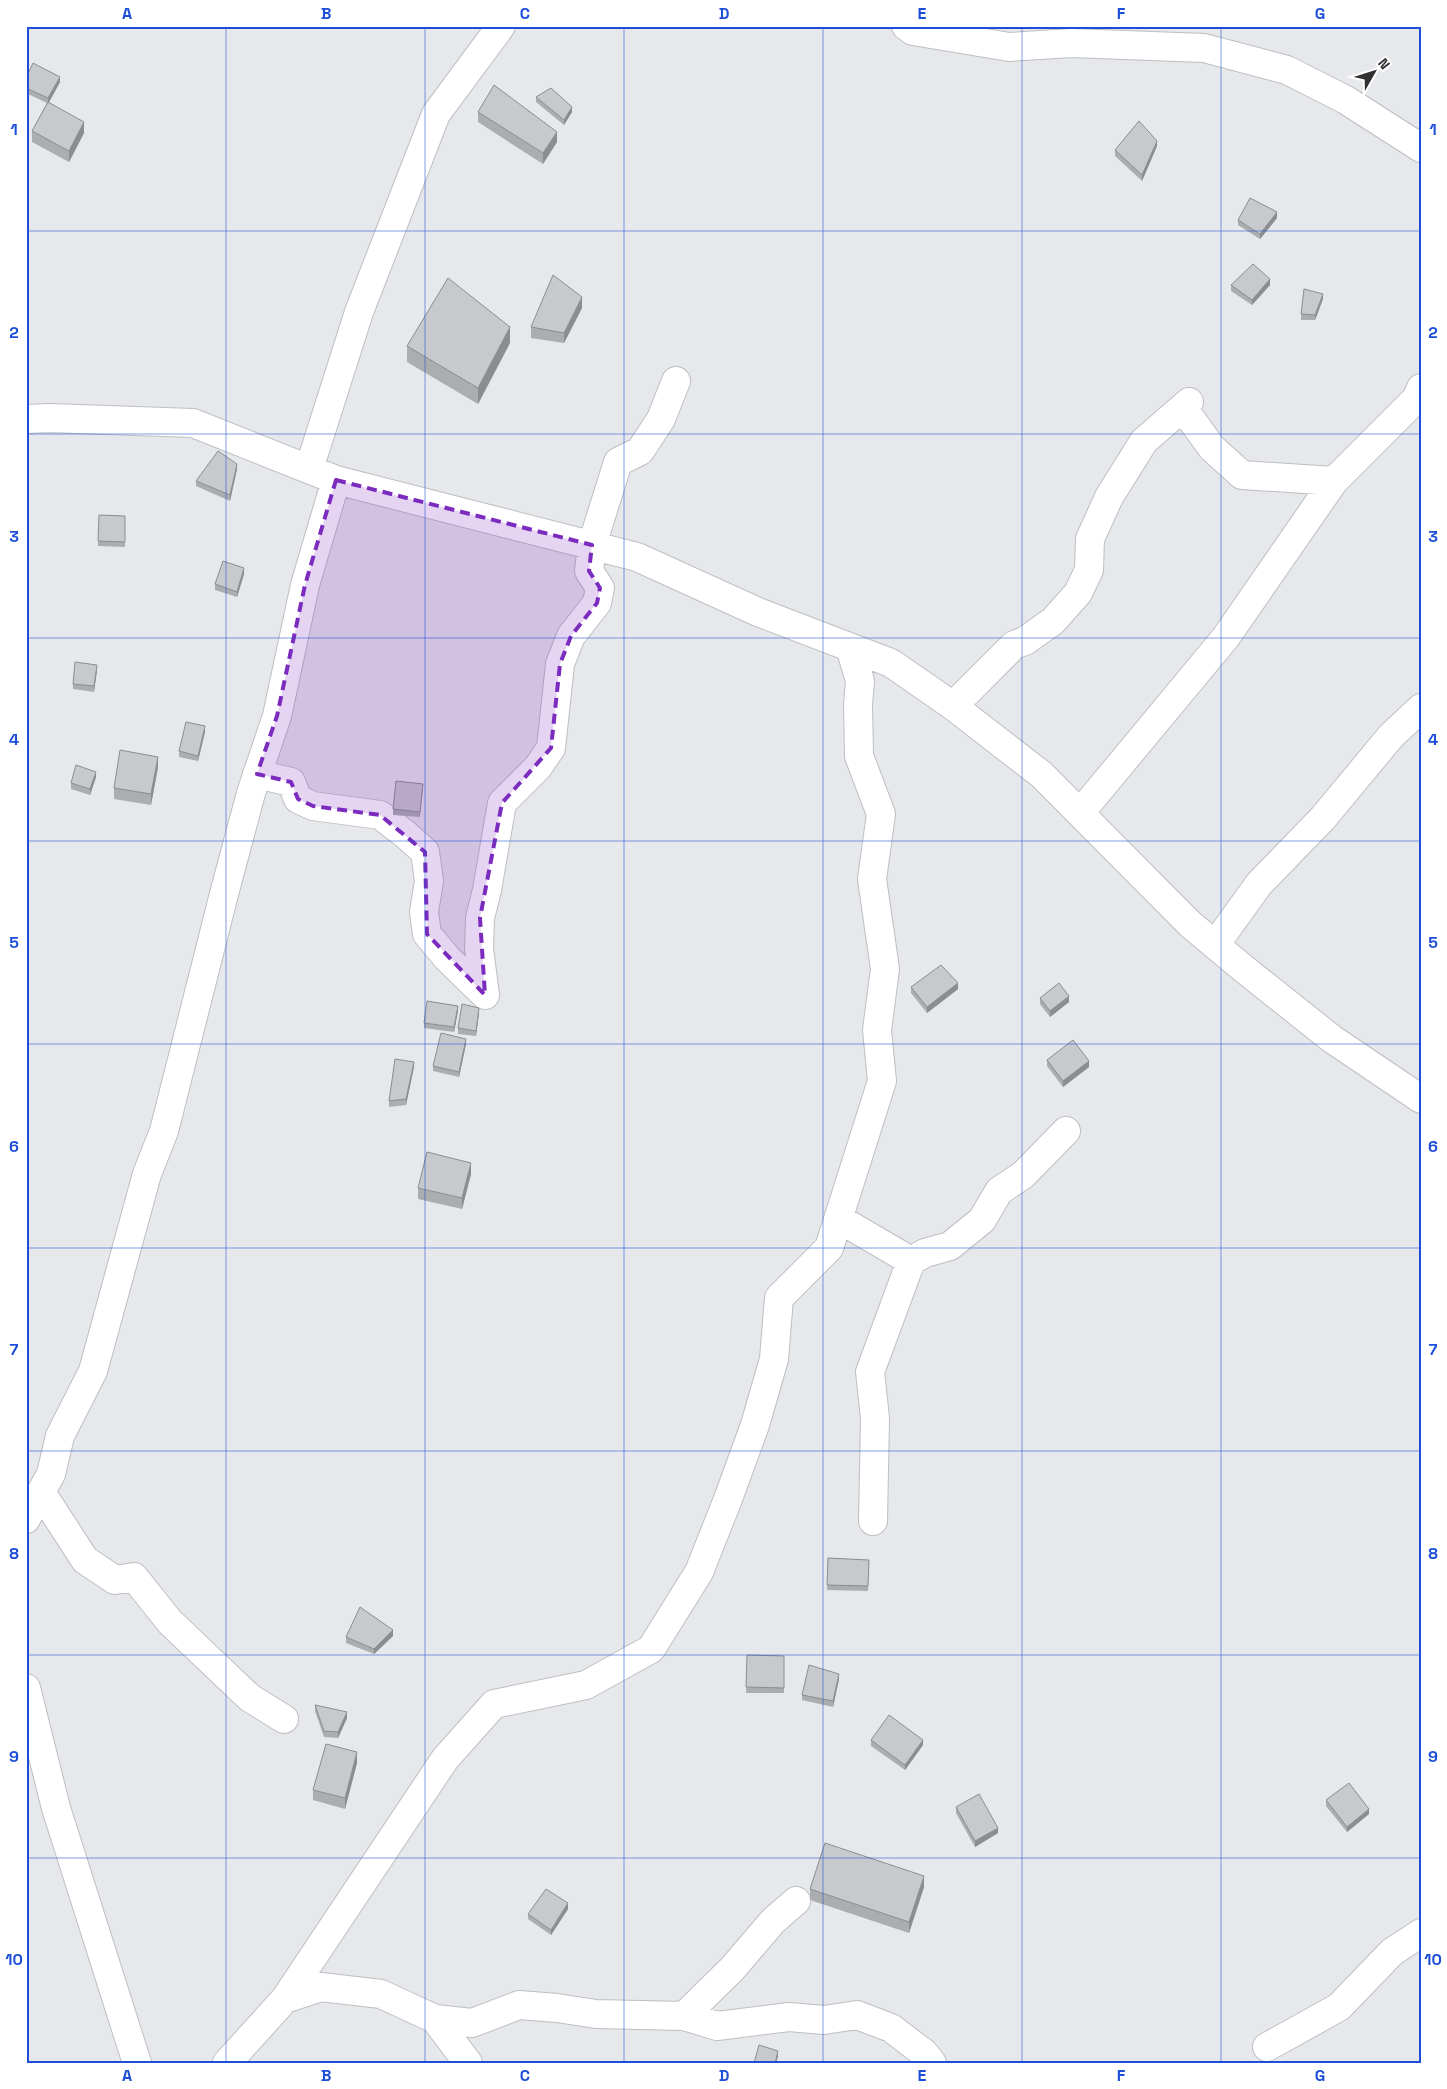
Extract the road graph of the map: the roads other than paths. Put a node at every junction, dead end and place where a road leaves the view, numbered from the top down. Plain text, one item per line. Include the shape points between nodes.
1 (501, 26) edge
2 (906, 26) edge
3 (1421, 148) edge
4 (676, 381) dead end
5 (1419, 397) edge
6 (26, 419) edge
7 (309, 470) junction
8 (336, 480) junction
9 (1334, 481) junction
10 (592, 545) junction
11 (850, 647) junction
12 (953, 706) junction
13 (1421, 708) edge
14 (257, 774) junction
15 (1080, 814) junction
16 (1215, 945) junction
17 (1421, 1099) edge
18 (1066, 1131) dead end
19 (839, 1219) junction
20 (911, 1261) junction
21 (41, 1492) junction
22 (26, 1519) edge
23 (873, 1522) dead end
24 (26, 1688) edge
25 (284, 1719) dead end
26 (796, 1901) dead end
27 (1421, 1933) edge
28 (285, 1999) junction
29 (684, 2016) junction
30 (435, 2019) junction
31 (1267, 2048) dead end
32 (136, 2063) edge
33 (227, 2063) edge
34 (468, 2063) edge
35 (932, 2063) edge

1 - 7 street via 436,114 359,312
2 - 3 street via 913,31 1009,47 1072,43 1204,48 1287,70 1346,100
4 - 10 street via 661,419 640,450 618,462
5 - 9 street
6 - 7 street via 193,423
7 - 8 street
8 - 10 street
8 - 14 street via 305,585 277,716
9 - 12 street via 1242,475 1212,448 1186,405 1144,441 1109,496 1090,539 1089,570 1078,593 1053,621 1014,645
9 - 15 street via 1226,637
10 - 11 street via 637,557 758,612
10 - 14 street via 590,571 600,588 597,603 571,636 560,664 551,748 538,767 502,803 480,918 479,949 485,995 427,934 424,912 429,881 425,852 380,815 313,806 298,799 291,782
11 - 12 street via 891,663
11 - 19 street via 860,681 858,756 881,814 872,879 885,970 877,1030 882,1081
12 - 15 street via 1042,775
13 - 16 street via 1391,736 1322,818 1259,884
14 - 21 street via 164,1131 147,1174 93,1371 60,1436 51,1474
15 - 16 street
16 - 17 street via 1332,1039
18 - 20 street via 1023,1175 999,1191 982,1220 950,1246
19 - 20 street
19 - 28 street via 829,1248 779,1298 774,1359 755,1425 700,1572 651,1649 586,1685 494,1704 445,1759
20 - 23 street via 870,1372 875,1418
21 - 22 street
21 - 25 street via 85,1560 115,1580 134,1577 170,1622 250,1698
24 - 32 street via 56,1808
26 - 29 street via 773,1921 732,1969
27 - 31 street via 1392,1952 1339,2007
28 - 30 street via 321,1987 381,1994
28 - 33 street
29 - 30 street via 596,2014 519,2005 472,2023
29 - 35 street via 717,2026 789,2016 824,2020 857,2015 891,2028
30 - 34 street

